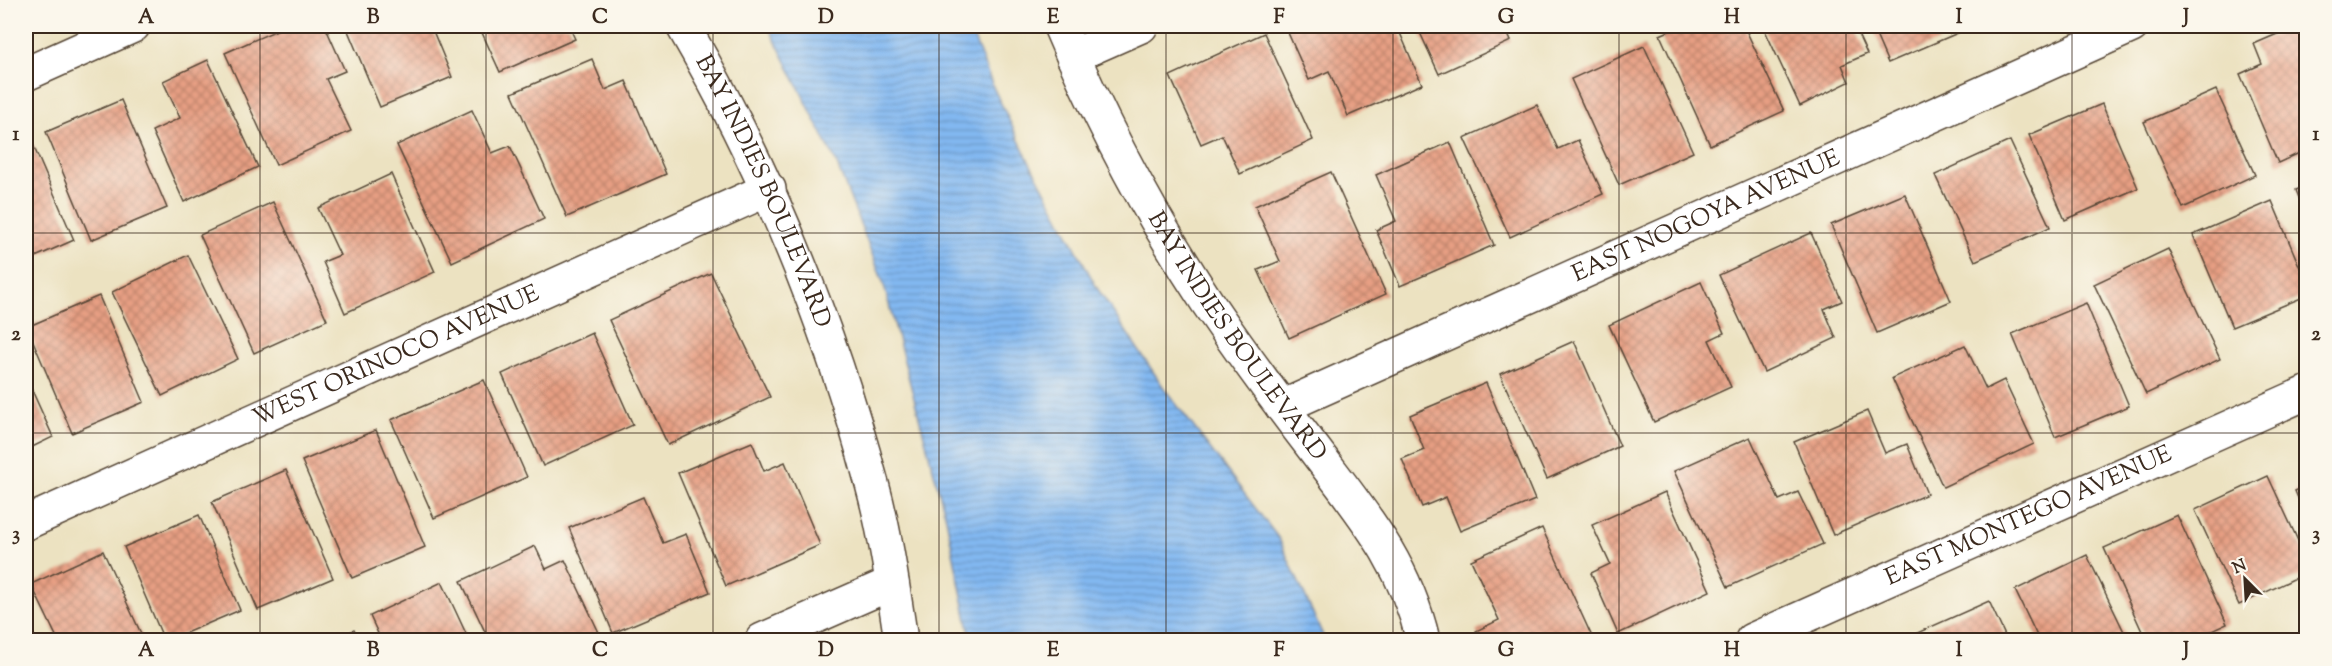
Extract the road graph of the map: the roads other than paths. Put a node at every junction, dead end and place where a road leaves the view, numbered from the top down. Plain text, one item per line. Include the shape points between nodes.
1 (133, 26) edge
2 (683, 26) edge
3 (1060, 26) edge
4 (1141, 26) edge
5 (2132, 26) edge
6 (1073, 56) junction
7 (26, 74) edge
8 (769, 189) junction
9 (2307, 393) edge
10 (1282, 407) junction
11 (26, 523) edge
12 (892, 583) junction
13 (762, 640) edge
14 (902, 640) edge
15 (1423, 640) edge
16 (1752, 640) edge

1 - 7 street
2 - 8 street, BAY INDIES BOULEVARD
3 - 6 street, BAY INDIES BOULEVARD
4 - 6 street
5 - 10 street, EAST NOGOYA AVENUE
6 - 10 street, BAY INDIES BOULEVARD via 1153,213 1207,302
8 - 11 street, WEST ORINOCO AVENUE
8 - 12 street, BAY INDIES BOULEVARD via 841,379 872,486
9 - 16 street, EAST MONTEGO AVENUE
10 - 15 street, BAY INDIES BOULEVARD via 1381,540 1401,574
12 - 13 street
12 - 14 street, BAY INDIES BOULEVARD

